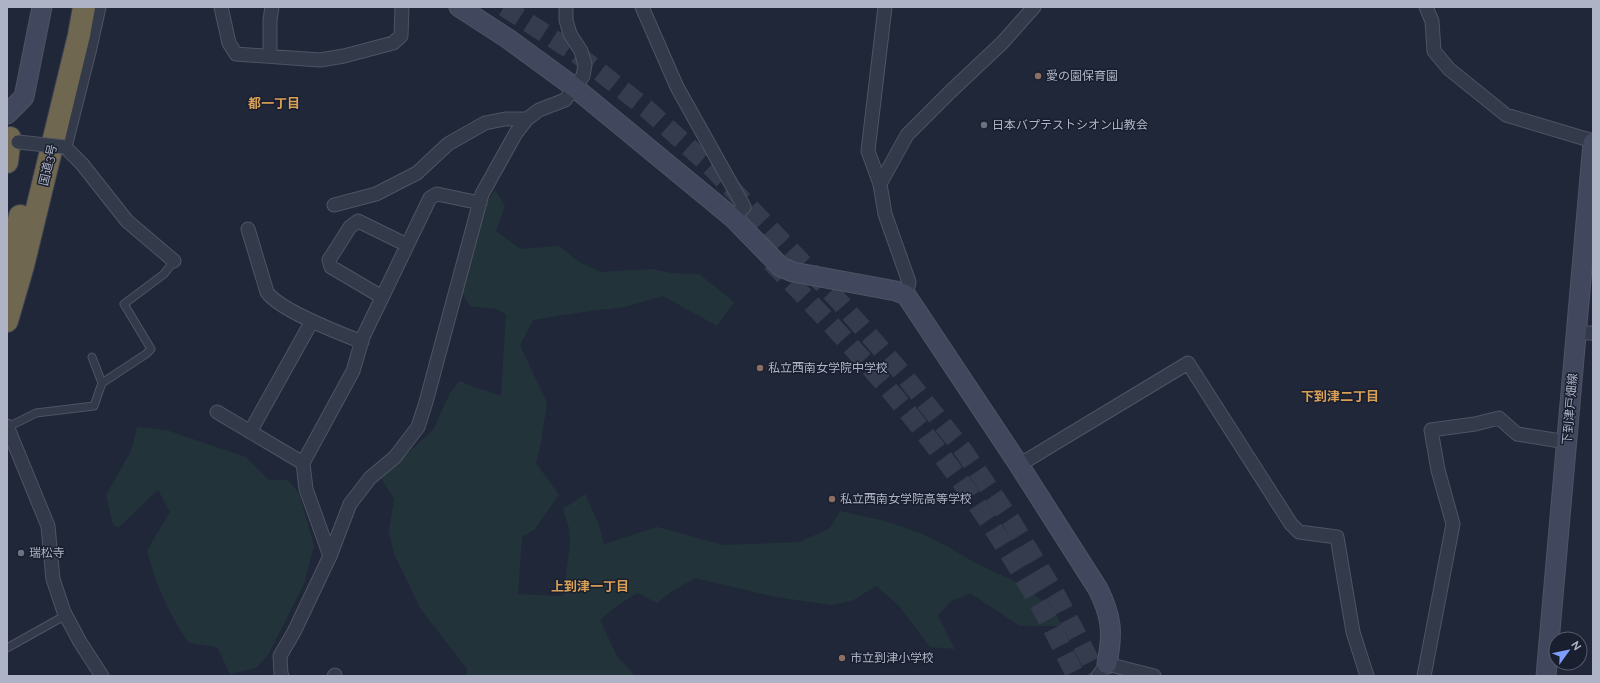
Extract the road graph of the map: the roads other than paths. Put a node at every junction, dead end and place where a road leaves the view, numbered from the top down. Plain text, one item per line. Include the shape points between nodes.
1 (42, 7) edge
2 (69, 7) edge
3 (84, 7) edge
4 (98, 7) edge
5 (221, 7) edge
6 (272, 7) edge
7 (402, 7) edge
8 (459, 7) edge
9 (566, 7) edge
10 (642, 7) edge
11 (884, 7) edge
12 (1034, 7) edge
13 (1426, 7) edge
14 (270, 56) junction
15 (574, 88) junction
16 (7, 114) edge
17 (527, 119) junction
18 (12, 138) edge
19 (1593, 142) edge
20 (65, 146) junction
21 (7, 162) edge
22 (880, 184) junction
23 (480, 203) junction
24 (334, 205) dead end
25 (733, 218) junction
26 (248, 229) dead end
27 (407, 245) junction
28 (174, 261) joint
29 (7, 267) edge
30 (906, 295) junction
31 (382, 297) junction
32 (7, 321) edge
33 (312, 321) junction
34 (1585, 333) edge
35 (362, 342) junction
36 (92, 357) dead end
37 (102, 384) junction
38 (217, 412) dead end
39 (7, 427) edge
40 (250, 432) junction
41 (1567, 442) junction
42 (303, 463) junction
43 (1019, 465) junction
44 (330, 556) junction
45 (66, 615) junction
46 (7, 648) edge
47 (1103, 670) edge
48 (102, 676) edge
49 (282, 676) edge
50 (1154, 676) edge
51 (1367, 676) edge
52 (1424, 676) edge
53 (1546, 676) edge

1 - 16 street via 24,96
2 - 29 highway, 国道3号 via 43,126
3 - 32 highway, 国道3号 via 23,266
4 - 20 street
5 - 14 street via 229,43 236,54
6 - 14 street
7 - 14 street via 401,36 393,43 320,60
8 - 15 street
9 - 15 street via 570,34 581,51 585,65 582,76
10 - 25 street via 677,88 744,207
11 - 22 street via 868,151
12 - 22 street via 1002,43 907,135
13 - 19 street via 1432,22 1434,51 1449,69 1506,115
15 - 17 street via 565,100 539,110
15 - 25 street
17 - 23 street via 516,133 482,194
17 - 24 street via 505,119 485,123 448,144 417,172 376,194
18 - 20 street, bridge
18 - 21 highway
19 - 34 street, 下到津戸畑線
20 - 28 street via 127,221
22 - 30 street via 885,214 909,282
23 - 27 street via 437,194 430,198
23 - 44 street via 418,426 396,457 370,478 350,504
25 - 30 street via 781,267 793,272
26 - 33 street via 267,292 272,298
27 - 31 street
27 - 31 street via 358,221 350,227 329,260 331,268
28 - 37 lane via 164,274 124,304 150,349
30 - 43 street
31 - 35 street
33 - 35 street
33 - 40 street
34 - 41 street, 下到津戸畑線
35 - 42 street via 353,371
36 - 37 lane
37 - 39 lane via 94,406 36,413
38 - 40 street
39 - 45 street via 48,526 53,579
40 - 42 street
41 - 52 street via 1517,434 1499,418 1431,430 1438,470 1453,524
41 - 53 street, 下到津戸畑線
42 - 44 street via 306,489
43 - 47 street via 1098,589 1106,606 1111,644
43 - 51 street via 1188,363 1291,524 1299,532 1337,537 1353,632
44 - 49 street via 280,656
45 - 46 lane
45 - 48 street
47 - 50 street

